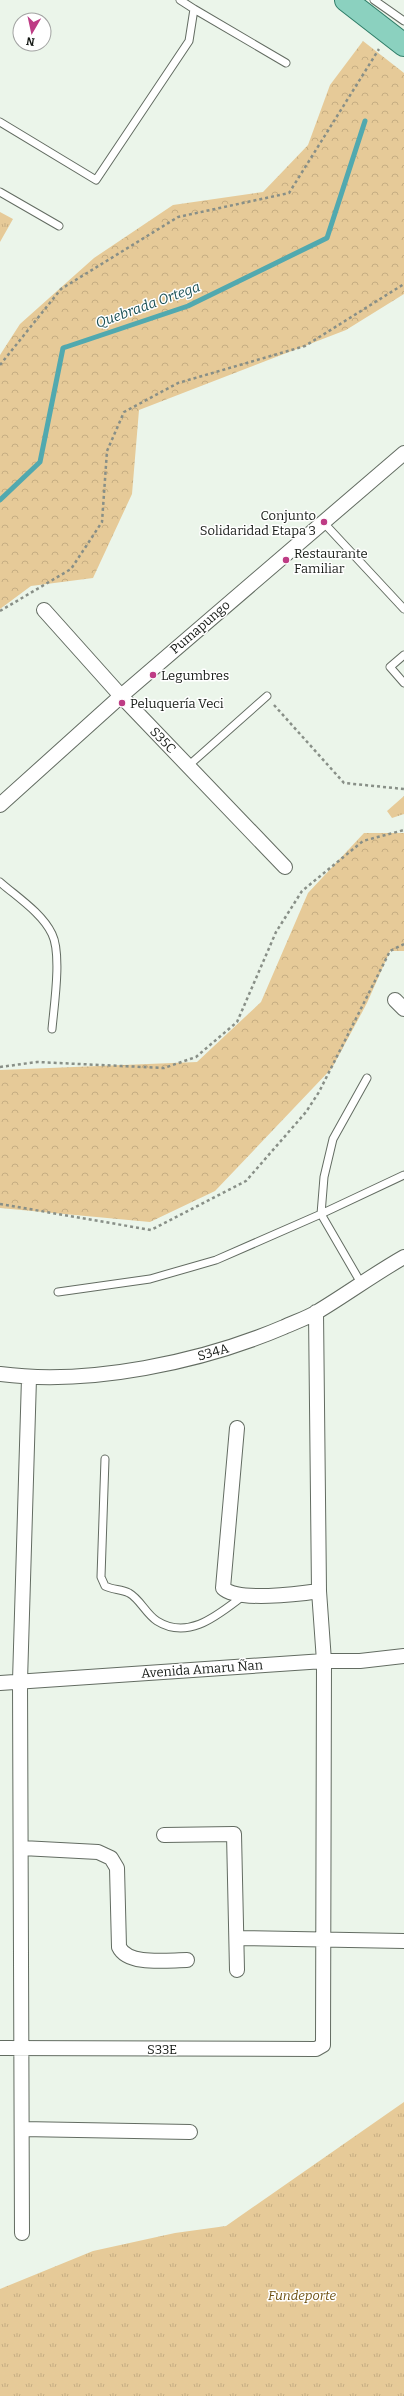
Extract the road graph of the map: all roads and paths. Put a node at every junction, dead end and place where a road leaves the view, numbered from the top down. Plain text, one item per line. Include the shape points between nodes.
1 (180, 0) edge
2 (346, 0) edge
3 (374, 0) edge
4 (194, 9) junction
5 (399, 33) edge
6 (286, 63) dead end
7 (0, 122) edge
8 (0, 192) edge
9 (59, 226) dead end
10 (404, 284) edge
11 (0, 365) edge
12 (404, 453) edge
13 (323, 522) junction
14 (404, 609) edge
15 (0, 610) edge
16 (44, 610) dead end
17 (404, 655) edge
18 (404, 683) edge
19 (121, 696) junction
20 (266, 696) joint
21 (188, 766) junction
22 (404, 789) edge
23 (0, 805) edge
24 (404, 830) edge
25 (285, 867) dead end
26 (0, 882) edge
27 (404, 944) edge
28 (52, 1029) dead end
29 (0, 1067) edge
30 (367, 1078) dead end
31 (404, 1175) edge
32 (0, 1204) edge
33 (321, 1214) junction
34 (404, 1256) edge
35 (361, 1283) junction
36 (58, 1292) dead end
37 (316, 1312) junction
38 (0, 1374) edge
39 (28, 1378) junction
40 (237, 1428) dead end
41 (105, 1459) dead end
42 (319, 1591) junction
43 (243, 1596) junction
44 (404, 1656) edge
45 (324, 1661) junction
46 (20, 1681) junction
47 (0, 1683) edge
48 (164, 1835) dead end
49 (22, 1848) junction
50 (237, 1938) junction
51 (322, 1941) junction
52 (404, 1941) edge
53 (187, 1960) dead end
54 (237, 1970) dead end
55 (0, 2048) edge
56 (22, 2048) junction
57 (22, 2129) junction
58 (190, 2132) dead end
59 (22, 2233) dead end

1 - 4 lane
2 - 5 main road
3 - 5 lane
4 - 6 lane
4 - 7 lane via 188,41 96,180
5 - 11 path via 289,193 178,217 61,289
8 - 9 lane
10 - 15 path via 305,346 178,383 124,412 107,451 102,522 71,569
12 - 13 street, Pumapungo
13 - 14 lane
13 - 19 street, Pumapungo
16 - 19 street, S35C
17 - 18 lane via 390,667
19 - 21 street, S35C
19 - 23 street, Pumapungo
20 - 21 lane
20 - 22 path via 344,784
21 - 25 street, S35C
24 - 29 path via 363,841 302,890 276,932 237,1022 196,1057 164,1068 37,1062
26 - 28 lane via 41,918 52,934 57,948
27 - 32 path via 390,951 319,1092 306,1112 246,1181 151,1230
30 - 33 lane via 333,1139 324,1177
31 - 33 lane
33 - 35 lane
33 - 36 lane via 216,1260 150,1279
34 - 35 street, S34A
35 - 37 street, S34A
37 - 39 street, S34A via 256,1339 204,1355 116,1372
37 - 42 street
38 - 39 street, S34A
39 - 46 street
40 - 43 street via 223,1588 228,1593
41 - 43 lane via 101,1577 105,1586 130,1594 158,1622 175,1628 193,1628 205,1623
42 - 43 street
42 - 45 street
44 - 45 street, Avenida Amaru Ñan via 360,1661
45 - 46 street, Avenida Amaru Ñan
45 - 51 street
46 - 47 street, Avenida Amaru Ñan
46 - 49 street
48 - 50 street via 234,1834
49 - 53 street via 98,1852 111,1858 118,1868 119,1947 122,1952 134,1959
49 - 56 street
50 - 51 street
50 - 54 street
51 - 52 street
51 - 56 street, S33E via 323,2045 316,2049
55 - 56 street, S33E
56 - 57 street
57 - 58 street
57 - 59 street

